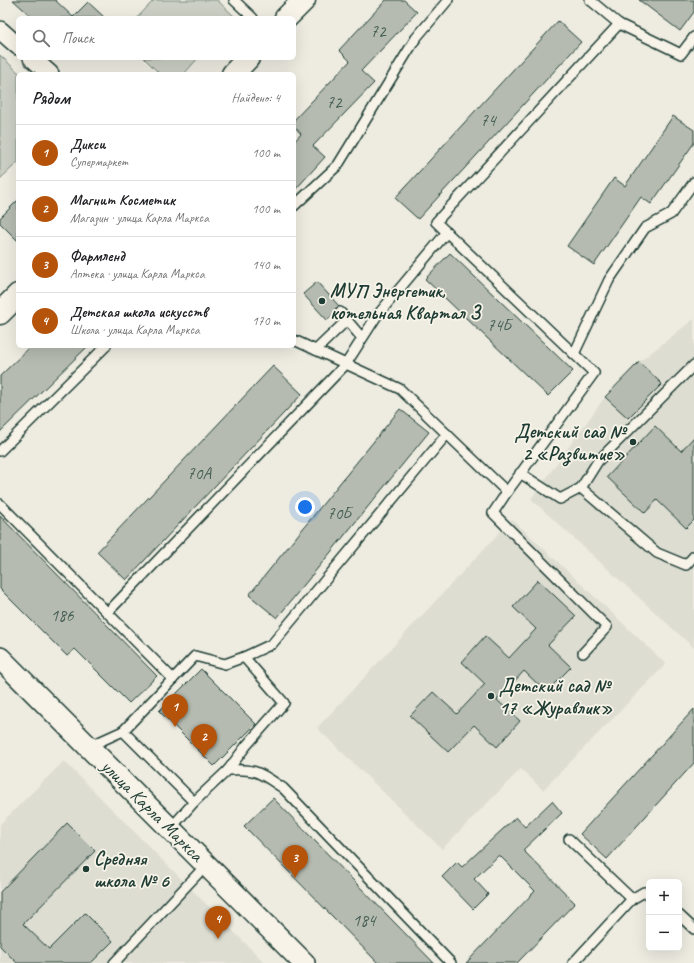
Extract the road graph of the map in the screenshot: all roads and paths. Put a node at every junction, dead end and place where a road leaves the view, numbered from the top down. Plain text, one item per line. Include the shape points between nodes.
1 (234, 0) edge
2 (304, 0) edge
3 (448, 0) edge
4 (590, 0) edge
5 (252, 16) edge
6 (288, 16) edge
7 (619, 24) junction
8 (0, 30) edge
9 (694, 37) edge
10 (16, 44) edge
11 (34, 60) edge
12 (246, 60) edge
13 (48, 72) edge
14 (235, 72) edge
15 (694, 182) edge
16 (296, 204) edge
17 (447, 232) junction
18 (16, 297) edge
19 (340, 312) dead end
20 (0, 313) edge
21 (347, 320) junction
22 (362, 338) junction
23 (296, 341) edge
24 (104, 348) edge
25 (316, 350) junction
26 (574, 354) junction
27 (346, 364) junction
28 (694, 365) edge
29 (447, 434) junction
30 (0, 451) edge
31 (520, 473) junction
32 (581, 488) junction
33 (507, 492) junction
34 (0, 504) edge
35 (694, 556) edge
36 (108, 612) junction
37 (583, 653) dead end
38 (244, 657) junction
39 (0, 658) edge
40 (173, 679) junction
41 (123, 731) junction
42 (90, 746) junction
43 (228, 770) junction
44 (194, 802) junction
45 (171, 828) junction
46 (569, 839) dead end
47 (207, 864) junction
48 (646, 892) edge
49 (632, 899) junction
50 (682, 918) edge
51 (694, 928) edge
52 (114, 963) edge
53 (304, 963) edge
54 (451, 963) edge
55 (573, 963) edge

1 - 5 lane
2 - 6 main road
3 - 16 lane via 416,38 338,165
4 - 7 lane
7 - 9 lane via 681,54
7 - 17 lane via 436,222
8 - 10 street
11 - 13 street
12 - 14 main road
15 - 26 lane via 670,214 645,228 609,280
17 - 22 lane via 376,317
17 - 26 lane
18 - 20 main road
19 - 21 lane
21 - 22 lane
21 - 25 lane
22 - 27 lane
23 - 25 lane
24 - 30 lane
25 - 27 lane
26 - 31 lane via 594,373
27 - 29 lane via 400,389
27 - 36 lane
28 - 32 lane via 598,461
29 - 33 lane
29 - 38 lane via 272,644
31 - 32 lane via 560,499
31 - 33 lane
32 - 35 lane via 657,553 686,565
33 - 37 lane via 493,513 607,626
34 - 36 lane
36 - 40 lane
38 - 40 lane via 224,664 195,656
38 - 43 lane via 284,703
39 - 42 street, улица Карла Маркса
40 - 41 lane
41 - 42 lane
41 - 44 lane
42 - 45 street, улица Карла Маркса
43 - 44 lane
43 - 54 lane via 255,770 283,788
44 - 45 lane
45 - 47 street, улица Карла Маркса
46 - 49 lane
47 - 52 lane
47 - 53 street, улица Карла Маркса
48 - 49 lane
49 - 55 lane
50 - 51 lane

